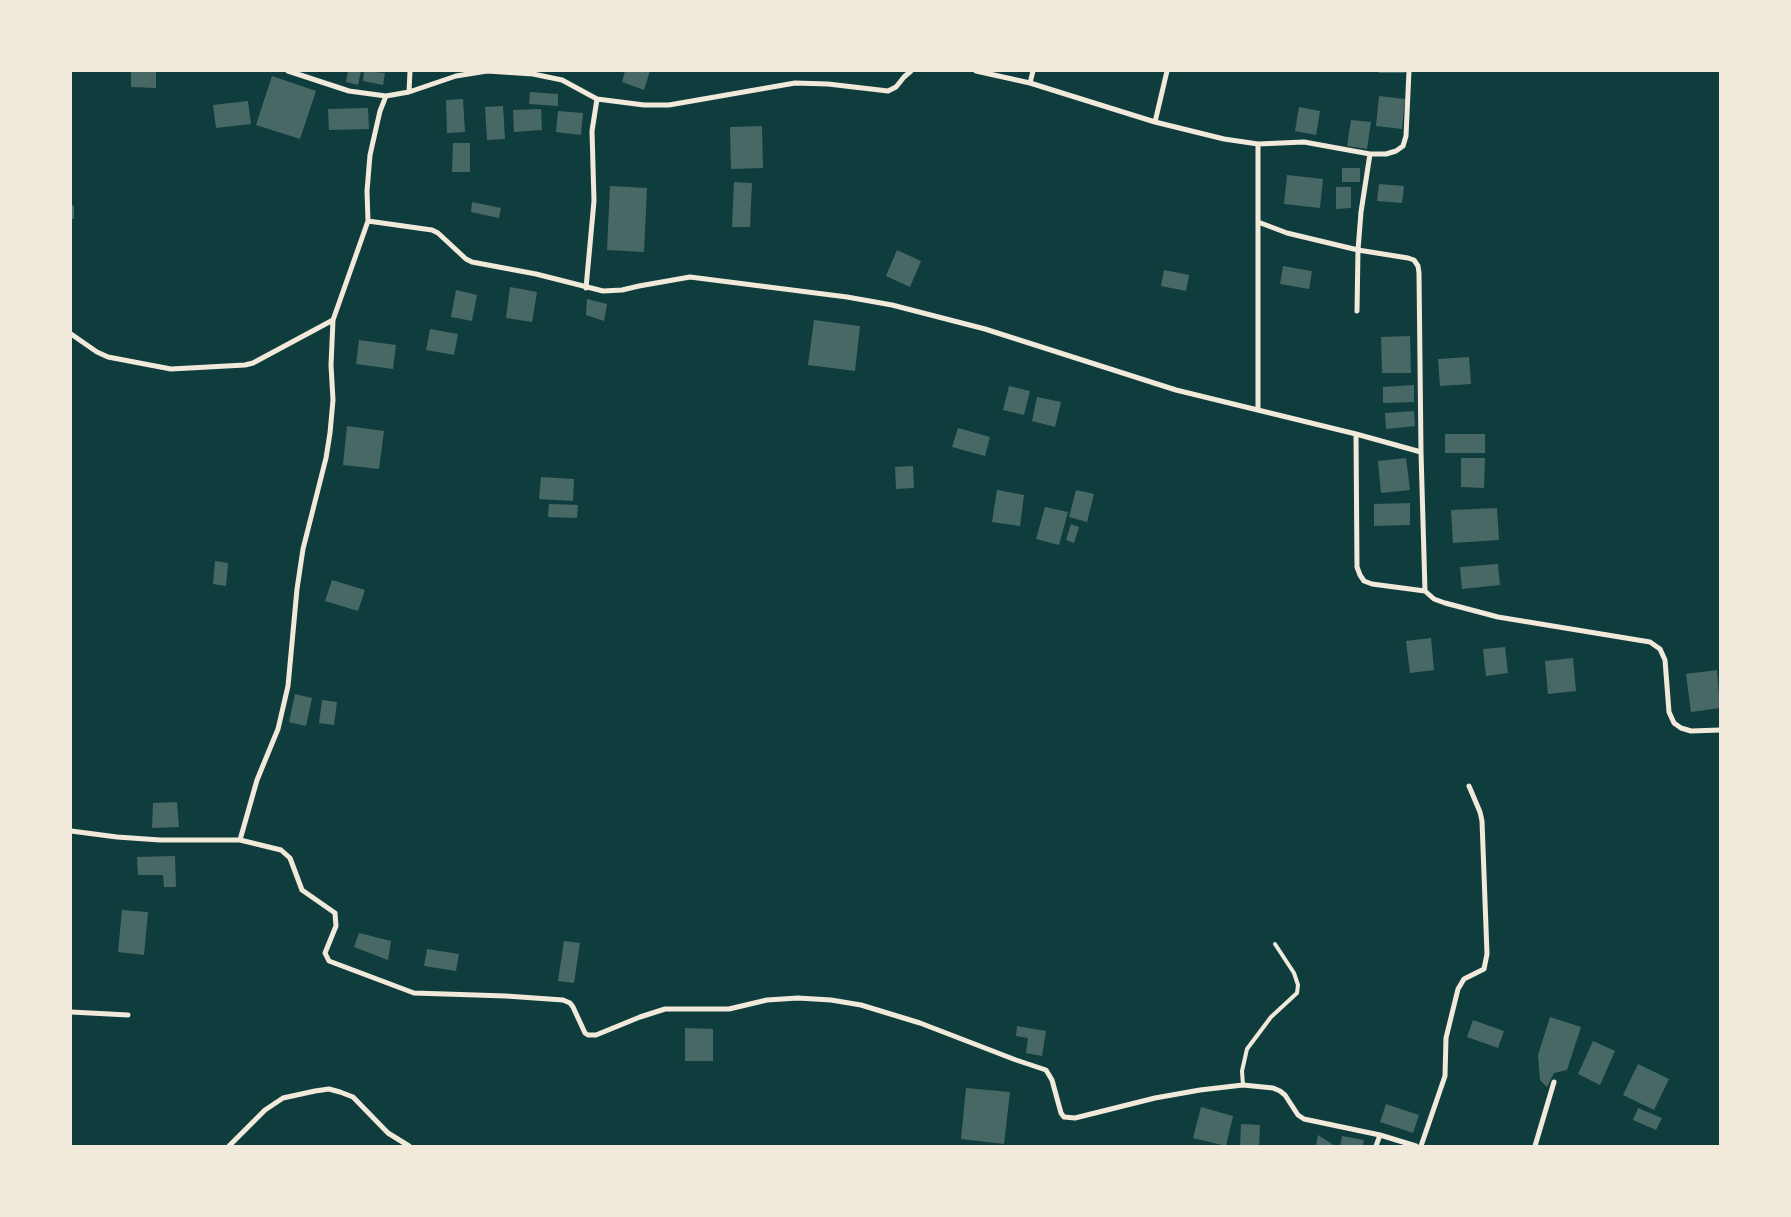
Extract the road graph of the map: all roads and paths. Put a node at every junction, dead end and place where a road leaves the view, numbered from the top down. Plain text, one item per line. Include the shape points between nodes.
1 (288, 71) edge
2 (410, 71) edge
3 (910, 71) edge
4 (976, 71) edge
5 (1033, 71) edge
6 (1168, 71) edge
7 (1409, 71) edge
8 (1030, 83) junction
9 (409, 92) junction
10 (386, 96) junction
11 (596, 99) junction
12 (1155, 122) junction
13 (1258, 144) junction
14 (1370, 154) junction
15 (368, 221) junction
16 (1258, 222) junction
17 (1358, 250) junction
18 (586, 288) junction
19 (1357, 311) dead end
20 (333, 320) junction
21 (71, 334) edge
22 (1258, 410) junction
23 (1356, 434) junction
24 (1421, 452) junction
25 (1425, 591) junction
26 (1720, 730) edge
27 (1469, 786) dead end
28 (71, 831) edge
29 (240, 840) junction
30 (1275, 944) dead end
31 (71, 1012) edge
32 (128, 1015) dead end
33 (1554, 1082) dead end
34 (1243, 1085) junction
35 (1380, 1135) junction
36 (229, 1146) edge
37 (409, 1146) edge
38 (1376, 1146) edge
39 (1416, 1146) edge
40 (1421, 1146) edge
41 (1535, 1146) edge

1 - 10 street via 349,91
2 - 9 street
3 - 11 street via 888,91 795,83 668,105 644,106
4 - 8 street
5 - 8 street
6 - 12 street
7 - 14 street via 1406,136 1402,146 1386,154
8 - 12 street
9 - 10 street
9 - 11 street via 456,76 487,72 533,74 562,80
10 - 15 street via 370,155
11 - 18 street via 592,131 594,201
12 - 13 street
13 - 14 street via 1304,142
13 - 16 street
14 - 17 street
15 - 18 street via 432,230 472,262 536,274
15 - 20 street
16 - 17 street via 1287,233
16 - 22 street
17 - 19 street
17 - 24 street via 1408,258 1418,266
18 - 22 street via 622,290 690,278 847,296 985,330 1176,390
20 - 21 street via 253,363 172,369 108,357
20 - 29 street via 333,400 326,458 303,549 288,686 278,729 257,780
22 - 23 street
23 - 24 street
23 - 25 street via 1357,567 1360,575 1372,584
24 - 25 street
25 - 26 street via 1445,603 1498,617 1650,642 1660,649 1665,660 1670,712 1674,722 1691,730
27 - 40 street via 1482,821 1487,954 1484,969 1464,979 1458,989 1446,1038 1445,1076
28 - 29 street via 117,838
29 - 34 street via 281,850 290,858 302,890 335,913 336,926 325,953 329,961 414,993 563,1000 570,1003 585,1033 592,1036 665,1009 728,1009 767,1000 798,998 861,1005 920,1023 1046,1070 1052,1080 1060,1113 1069,1118 1155,1098
30 - 34 lane via 1294,973 1297,993 1271,1017 1247,1049 1242,1071
31 - 32 street
33 - 41 street
34 - 35 street via 1280,1091 1304,1119
35 - 38 street
35 - 39 street
36 - 37 street via 265,1110 283,1098 329,1090 353,1097 388,1133

